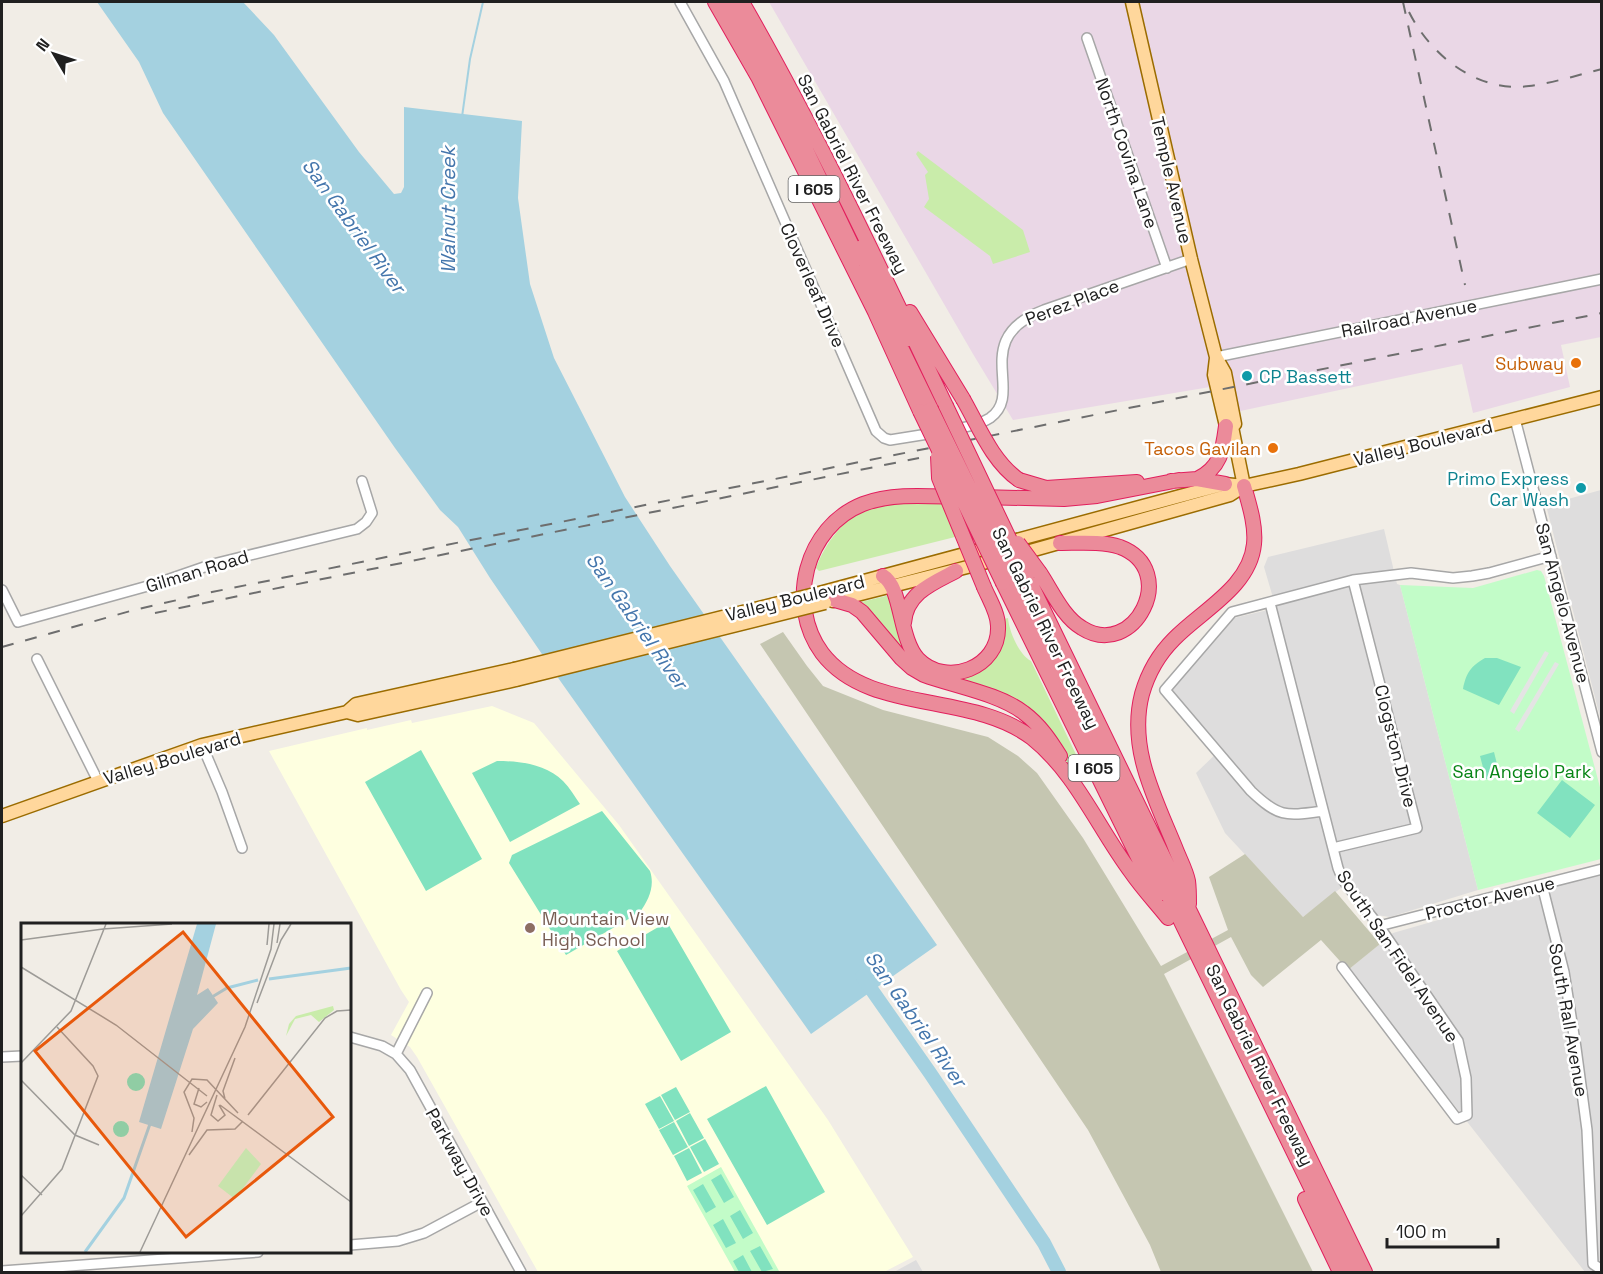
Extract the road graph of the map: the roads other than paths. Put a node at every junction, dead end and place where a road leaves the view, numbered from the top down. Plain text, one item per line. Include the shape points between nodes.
1 (680, 2) edge
2 (715, 2) edge
3 (727, 2) edge
4 (733, 2) edge
5 (742, 2) edge
6 (1132, 2) edge
7 (1086, 38) dead end
8 (868, 244) junction
9 (1191, 259) junction
10 (1167, 268) junction
11 (1602, 279) edge
12 (1216, 357) junction
13 (1602, 397) edge
14 (934, 408) junction
15 (989, 418) joint
16 (1515, 419) junction
17 (1229, 426) junction
18 (938, 448) junction
19 (1197, 479) junction
20 (1179, 480) junction
21 (362, 481) dead end
22 (1225, 484) junction
23 (1244, 486) junction
24 (1060, 543) junction
25 (1551, 556) junction
26 (956, 571) junction
27 (1021, 578) junction
28 (1353, 580) junction
29 (888, 581) junction
30 (2, 590) edge
31 (828, 598) junction
32 (1270, 603) junction
33 (904, 628) junction
34 (37, 659) dead end
35 (202, 745) junction
36 (1602, 752) edge
37 (98, 780) junction
38 (1083, 799) junction
39 (1323, 811) junction
40 (2, 816) edge
41 (1333, 848) junction
42 (242, 849) dead end
43 (1602, 869) edge
44 (1542, 885) junction
45 (1190, 912) junction
46 (1168, 918) junction
47 (1379, 926) junction
48 (1197, 951) junction
49 (1342, 967) dead end
50 (428, 993) dead end
51 (351, 1037) edge
52 (396, 1054) junction
53 (21, 1056) edge
54 (2, 1058) edge
55 (482, 1202) junction
56 (351, 1245) edge
57 (232, 1253) edge
58 (1597, 1267) edge
59 (2, 1271) edge
60 (521, 1272) edge
61 (1341, 1272) edge
62 (1352, 1272) edge
63 (1357, 1272) edge
64 (1365, 1272) edge

1 - 15 street, Cloverleaf Drive via 724,81 876,431 890,441 970,426
2 - 14 highway, San Gabriel River Freeway / I 605 via 763,88 875,312
3 - 14 highway via 785,106
4 - 14 highway via 802,131
5 - 8 highway, San Gabriel River Freeway / I 605 via 779,66
6 - 9 main road, Temple Avenue
7 - 10 street, North Covina Lane
8 - 14 highway, San Gabriel River Freeway / I 605
8 - 20 highway, bridge via 993,452 1019,480 1053,488
9 - 10 street, Perez Place
9 - 12 main road, Temple Avenue
10 - 15 street, Perez Place via 1038,312 1017,325 1003,347 1002,399
11 - 12 street, Railroad Avenue
12 - 17 main road, Temple Avenue via 1214,375
13 - 16 main road, Valley Boulevard
14 - 18 highway, San Gabriel River Freeway / I 605, bridge
14 - 27 highway, bridge
14 - 27 highway, San Gabriel River Freeway / I 605, bridge via 996,514
16 - 23 main road, Valley Boulevard
16 - 25 street, San Angelo Avenue
17 - 19 highway via 1218,463
17 - 23 main road, Temple Avenue
18 - 27 highway, San Gabriel River Freeway / I 605, bridge
18 - 33 highway, bridge via 939,478 996,614 997,637 990,653 975,667 946,673 926,666 912,651
19 - 20 highway
19 - 22 highway
20 - 38 highway via 1064,499 882,499 861,505 837,520 818,543 807,567 803,595 808,628 820,650 840,671 875,690 970,711 1018,729 1052,756
21 - 30 street, Gilman Road via 372,513 357,529 213,564 18,622
22 - 23 main road, Valley Boulevard
22 - 29 main road, Valley Boulevard
23 - 24 main road, Valley Boulevard via 1230,495
23 - 45 highway via 1255,536 1249,565 1234,585 1165,649 1148,677 1139,713 1142,761 1188,879
24 - 26 main road, Valley Boulevard
24 - 27 highway via 1115,546 1133,555 1145,570 1149,584 1137,621 1104,634 1087,631
25 - 28 street via 1472,576 1411,573
25 - 36 street, San Angelo Avenue
26 - 29 main road, Valley Boulevard
26 - 33 highway via 919,592 906,611
27 - 45 highway, San Gabriel River Freeway / I 605
27 - 46 highway, San Gabriel River Freeway / I 605
27 - 48 highway
28 - 32 street
28 - 41 street, Clogston Drive via 1417,828
29 - 31 main road, Valley Boulevard
29 - 33 highway
31 - 35 main road, Valley Boulevard, bridge via 358,715 347,712
31 - 38 highway via 862,612 912,668 1005,702 1024,713 1046,736
32 - 39 street, South San Fidel Avenue
32 - 39 street via 1232,612 1165,690 1267,806 1287,815
34 - 37 street
35 - 37 main road, Valley Boulevard
35 - 42 street
37 - 40 main road, Valley Boulevard
38 - 46 highway via 1130,872
39 - 41 street, South San Fidel Avenue
41 - 47 street, South San Fidel Avenue via 1343,880
43 - 44 street, Proctor Avenue
44 - 47 street, Proctor Avenue
44 - 58 street, South Rall Avenue via 1564,972 1576,1048 1587,1130
45 - 48 highway, San Gabriel River Freeway / I 605
46 - 48 highway, San Gabriel River Freeway / I 605
47 - 49 street, South San Fidel Avenue via 1458,1041 1466,1078 1467,1115 1457,1119
48 - 61 highway, San Gabriel River Freeway / I 605
48 - 62 highway
48 - 63 highway
48 - 64 highway, San Gabriel River Freeway / I 605
50 - 52 street
51 - 52 street
52 - 55 street, Parkway Drive via 410,1070
53 - 54 street
55 - 56 street via 424,1233 398,1241
55 - 60 street, Parkway Drive
57 - 59 street

